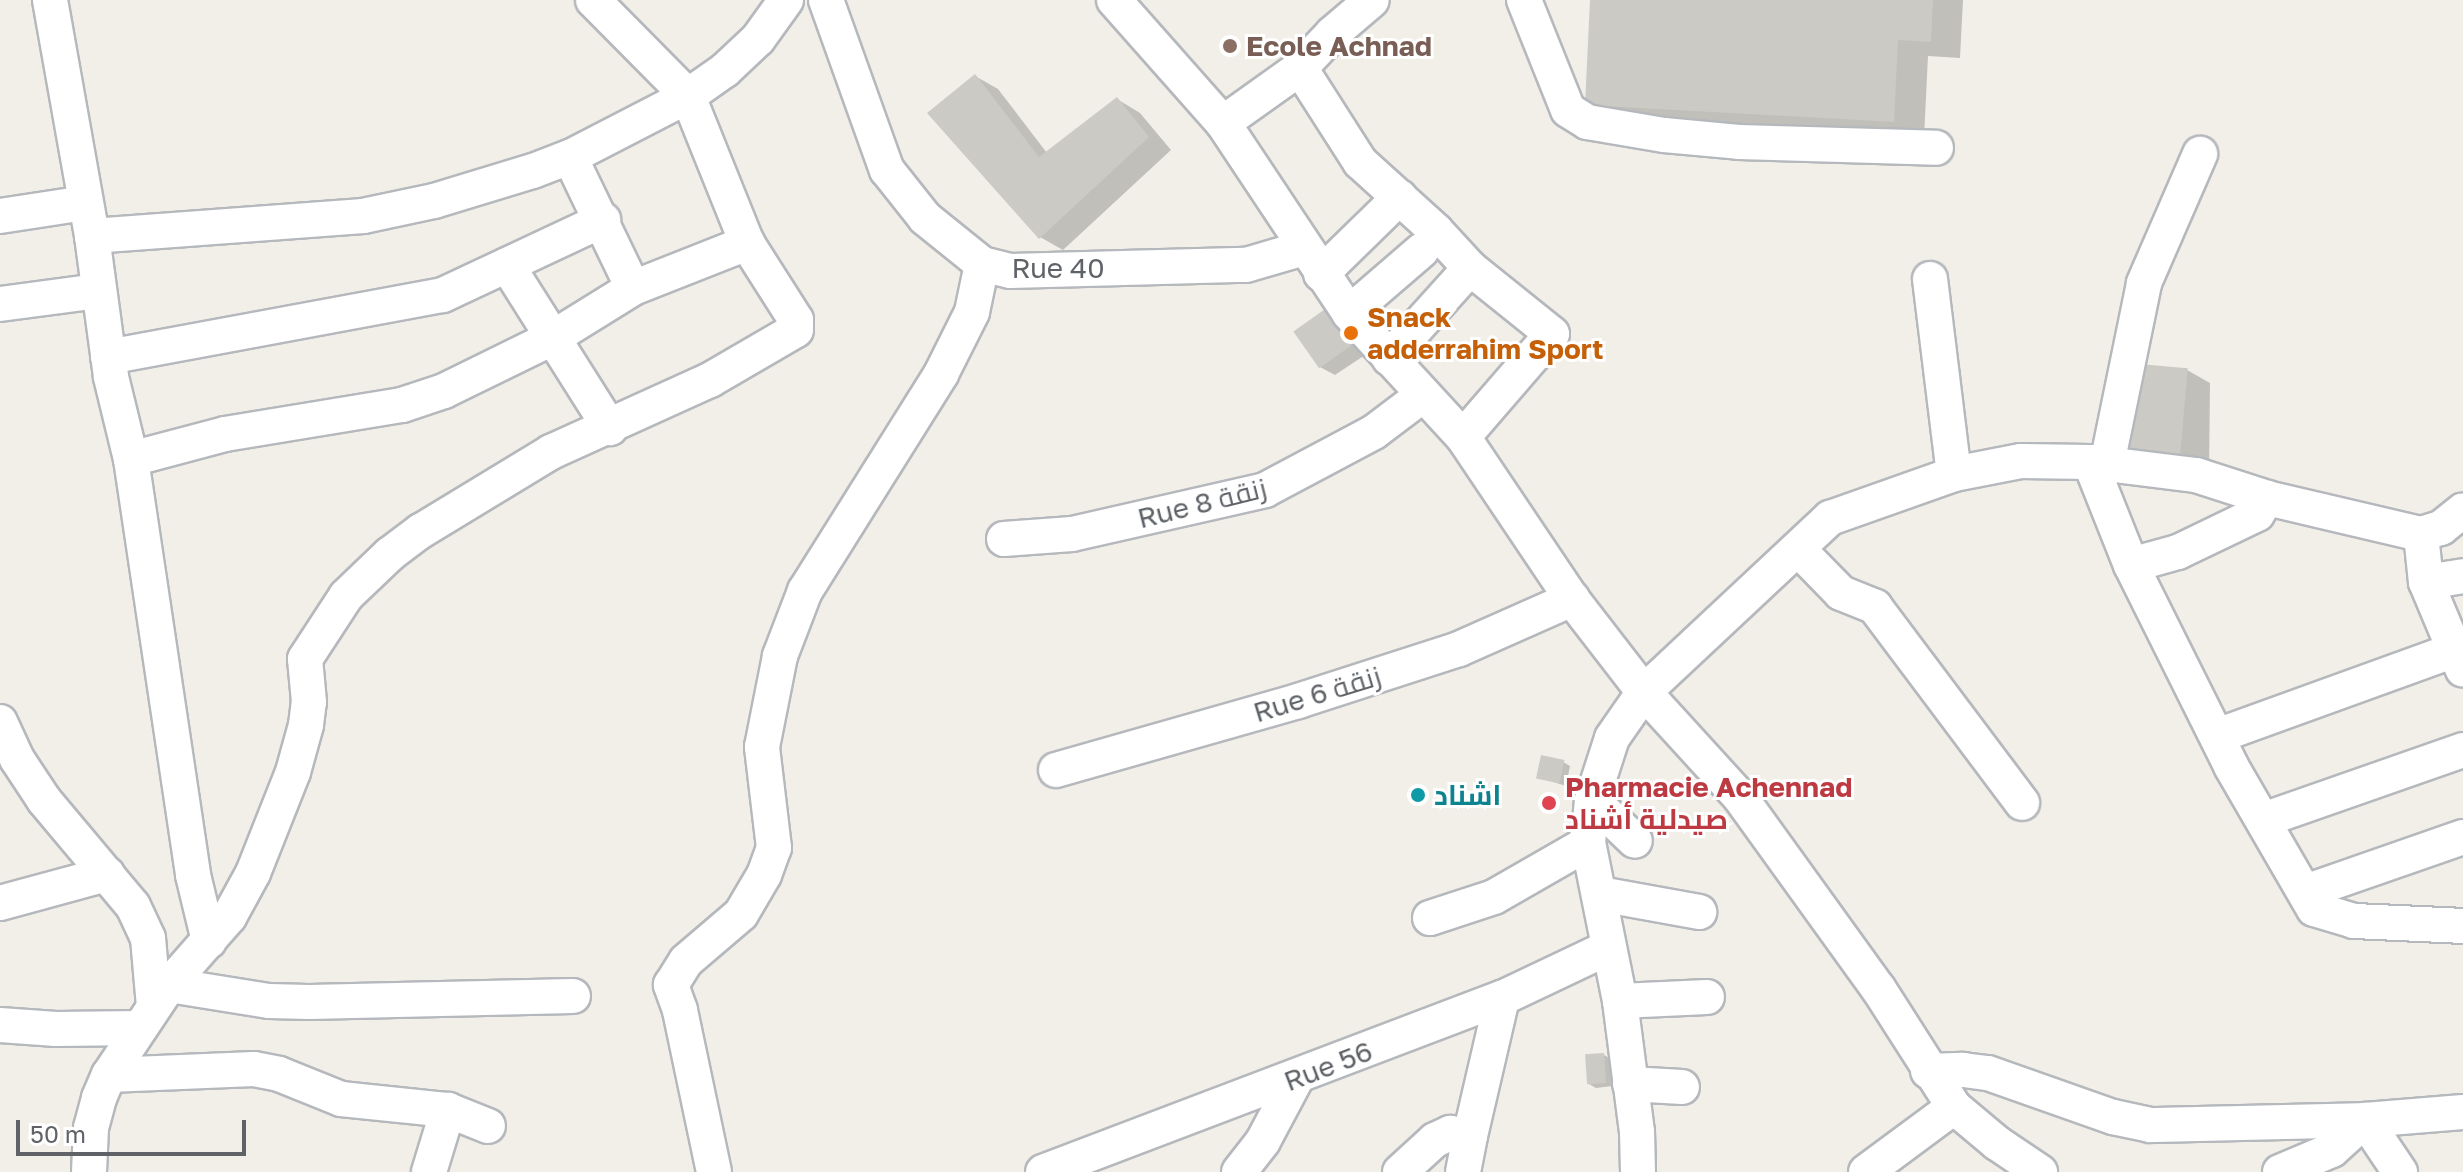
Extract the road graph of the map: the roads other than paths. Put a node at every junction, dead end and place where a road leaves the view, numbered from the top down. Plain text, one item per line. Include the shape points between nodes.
1 (50, 0) edge
2 (593, 0) edge
3 (786, 0) edge
4 (826, 0) edge
5 (1114, 0) edge
6 (1372, 0) edge
7 (1524, 0) edge
8 (1300, 68) junction
9 (688, 96) junction
10 (1223, 123) junction
11 (1936, 148) dead end
12 (2200, 154) dead end
13 (570, 157) junction
14 (1400, 197) junction
15 (85, 203) junction
16 (0, 216) edge
17 (603, 220) junction
18 (92, 236) junction
19 (747, 243) junction
20 (1422, 250) dead end
21 (1312, 261) junction
22 (982, 264) junction
23 (507, 265) junction
24 (1470, 268) junction
25 (1930, 279) dead end
26 (633, 288) junction
27 (97, 291) junction
28 (0, 304) edge
29 (1349, 313) junction
30 (554, 337) junction
31 (108, 357) junction
32 (1389, 358) junction
33 (1423, 395) junction
34 (610, 428) junction
35 (1463, 437) junction
36 (131, 459) junction
37 (2099, 463) junction
38 (1954, 474) junction
39 (2267, 498) junction
40 (2463, 510) edge
41 (2421, 534) junction
42 (1004, 539) dead end
43 (1799, 550) junction
44 (2131, 565) junction
45 (2463, 576) edge
46 (2426, 582) junction
47 (1572, 599) junction
48 (2459, 660) edge
49 (1644, 692) junction
50 (0, 722) edge
51 (2217, 736) junction
52 (2463, 750) edge
53 (8, 764) edge
54 (1056, 770) dead end
55 (1592, 800) junction
56 (2022, 803) dead end
57 (2263, 820) junction
58 (2463, 837) edge
59 (1635, 841) dead end
60 (1588, 843) junction
61 (107, 874) junction
62 (2305, 892) junction
63 (1600, 894) junction
64 (0, 903) edge
65 (1699, 912) dead end
66 (1430, 918) dead end
67 (2463, 926) edge
68 (209, 941) junction
69 (1608, 948) junction
70 (573, 996) dead end
71 (1707, 997) dead end
72 (1502, 998) junction
73 (1620, 1001) junction
74 (154, 1007) junction
75 (0, 1025) edge
76 (1928, 1071) junction
77 (109, 1075) junction
78 (1296, 1079) junction
79 (1630, 1084) junction
80 (1682, 1087) dead end
81 (1954, 1107) junction
82 (448, 1110) junction
83 (2463, 1112) edge
84 (2365, 1120) junction
85 (488, 1126) dead end
86 (1470, 1136) junction
87 (1403, 1171) edge
88 (89, 1172) edge
89 (429, 1172) edge
90 (714, 1172) edge
91 (1043, 1172) edge
92 (1239, 1172) edge
93 (1463, 1172) edge
94 (1638, 1172) edge
95 (1866, 1172) edge
96 (2040, 1172) edge
97 (2280, 1172) edge
98 (2400, 1172) edge

1 - 15 street
2 - 9 street
3 - 9 street via 758,39
4 - 22 street, Rue 40 via 887,170 925,218
5 - 10 street
6 - 8 street
7 - 11 street via 1568,110 1587,122 1739,142
8 - 10 street
8 - 14 street via 1360,162
9 - 13 street
9 - 19 street
10 - 21 street
12 - 37 street via 2144,283
13 - 17 street
13 - 18 street via 434,201 363,216
14 - 21 street
14 - 24 street
15 - 16 street
15 - 18 street
17 - 23 street
17 - 26 street
18 - 27 street
19 - 26 street
19 - 34 street via 796,320 792,335
20 - 29 street
21 - 22 street, Rue 40 via 1010,271
21 - 29 street
22 - 90 street via 972,312 941,374 805,591 780,656 762,747 774,848 764,875 741,914 686,961 671,985
23 - 30 street
23 - 31 street via 443,295
24 - 32 street
24 - 35 street via 1552,334
25 - 38 street
26 - 30 street
27 - 28 street
27 - 31 street
29 - 32 street
30 - 34 street
30 - 36 street via 495,368 402,405 225,434
31 - 36 street
32 - 33 street
33 - 35 street
33 - 42 street, Rue 8 زنقة via 1374,432 1265,490 1072,534
34 - 68 street via 551,452 421,531 346,596 305,659 306,725 281,803 241,899
35 - 47 street
36 - 68 street via 170,733
37 - 38 street via 2021,461
37 - 39 street via 2196,475
37 - 44 street
38 - 43 street via 1830,518
39 - 41 street
39 - 44 street via 2257,514 2178,552
40 - 41 street via 2441,528
41 - 46 street
43 - 49 street
43 - 56 street via 1841,593 1875,607
44 - 51 street
45 - 46 street
46 - 48 street
47 - 49 street
47 - 54 street, Rue 6 زنقة via 1459,649
48 - 51 street
49 - 55 street via 1612,738
49 - 76 street via 1740,797 1878,988
50 - 53 street
51 - 57 street
52 - 57 street
53 - 61 street
55 - 59 street
55 - 60 street
57 - 62 street
58 - 62 street
60 - 63 street
60 - 66 street via 1494,897
61 - 64 street
61 - 74 street via 125,893 148,938
62 - 67 street via 2314,909 2354,921
63 - 65 street
63 - 69 street
68 - 74 street
69 - 72 street, Rue 56
69 - 73 street
70 - 74 street
71 - 73 street
72 - 78 street, Rue 56
72 - 86 street
73 - 79 street
74 - 75 street via 56,1029
74 - 77 street
76 - 81 street
76 - 84 street via 1988,1073 2150,1125
77 - 82 street via 254,1069 341,1099
77 - 88 street via 91,1128
78 - 91 street, Rue 56
78 - 92 street via 1263,1141
79 - 80 street
79 - 94 street
81 - 95 street
81 - 96 street
82 - 85 street
82 - 89 street
83 - 84 street
84 - 97 street via 2332,1150
84 - 98 street
86 - 87 street via 1450,1133 1435,1140
86 - 93 street

